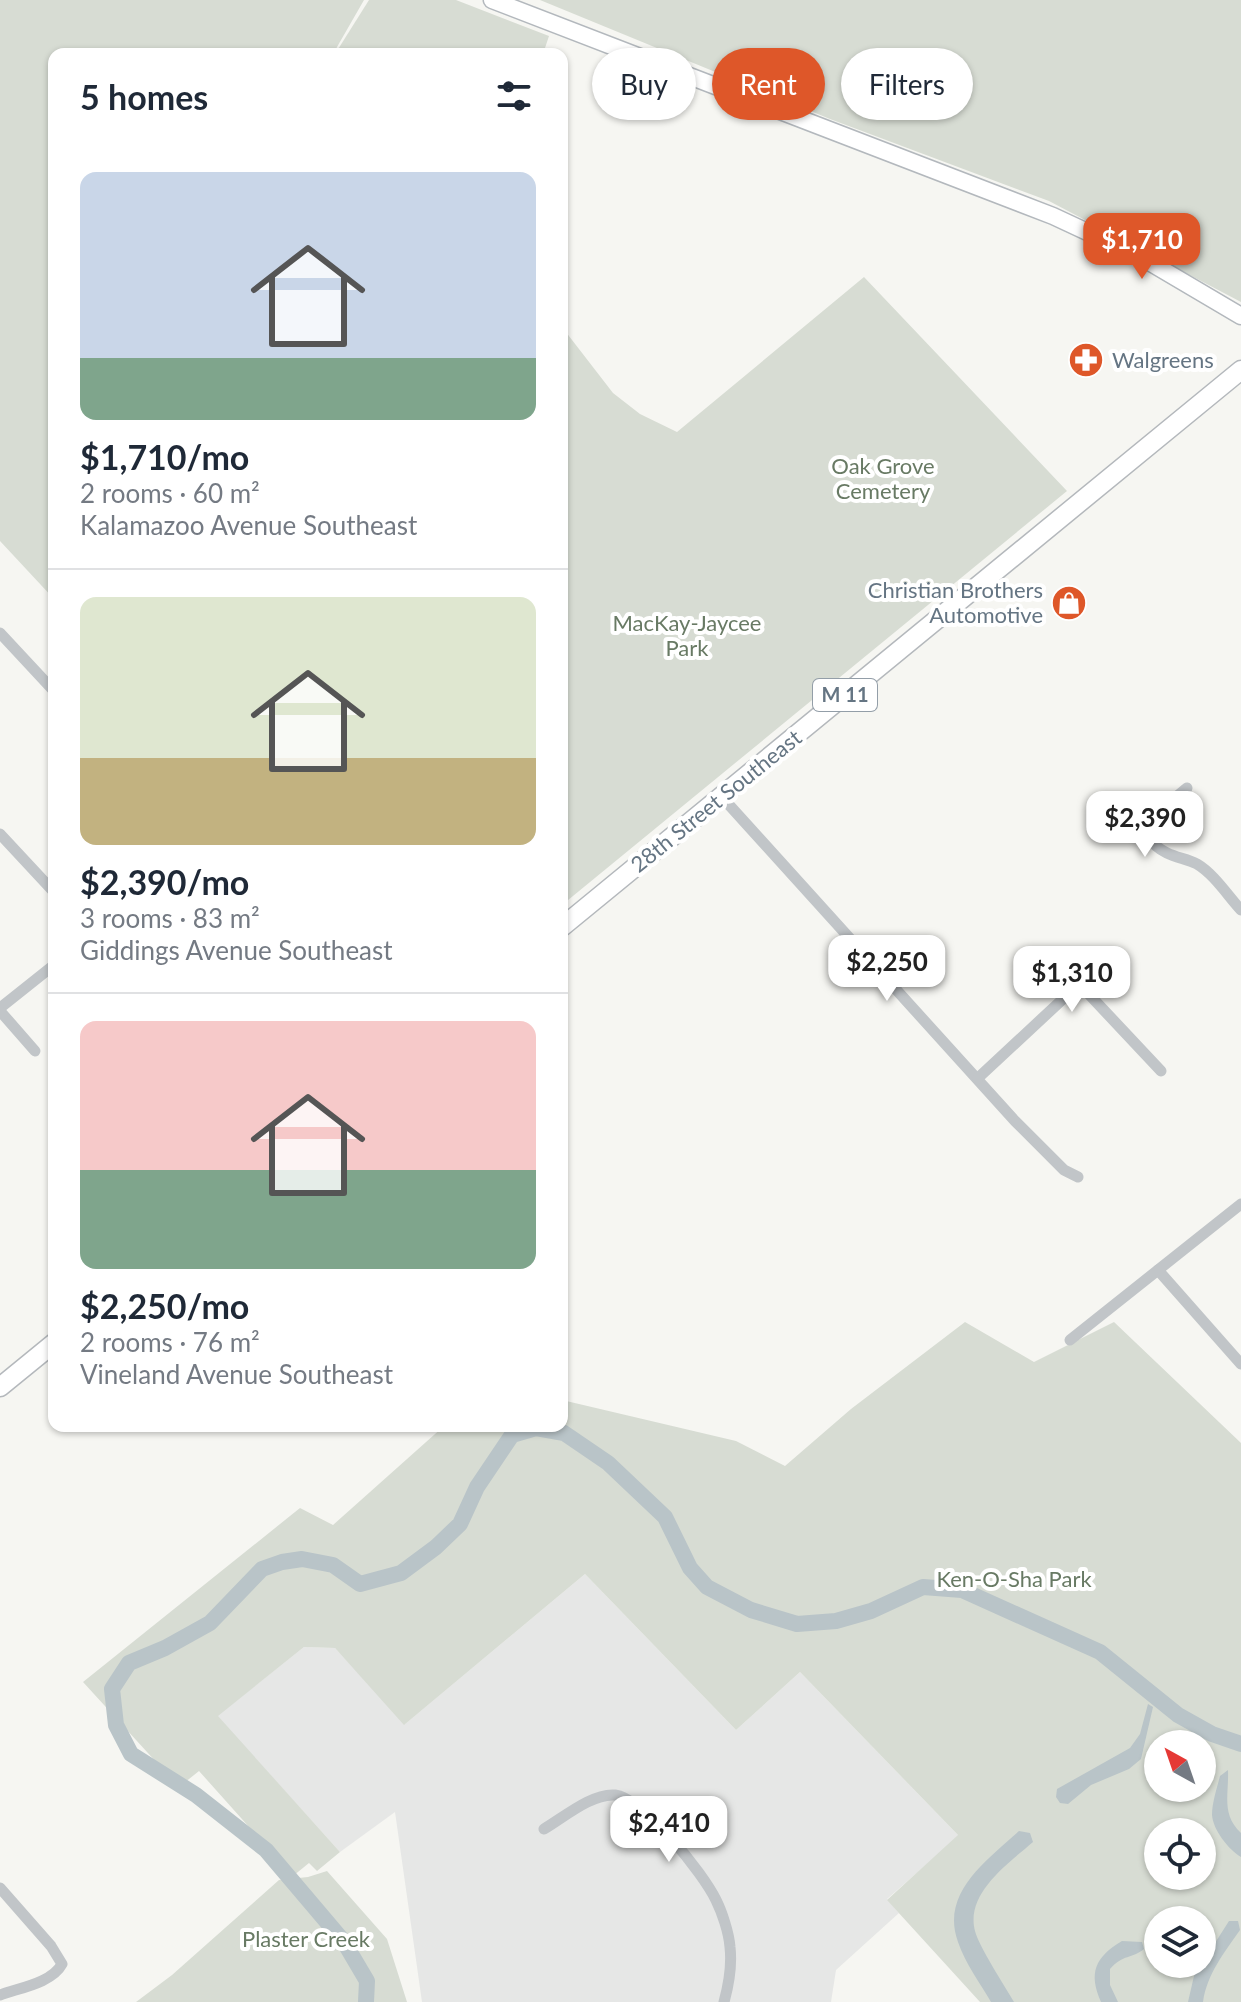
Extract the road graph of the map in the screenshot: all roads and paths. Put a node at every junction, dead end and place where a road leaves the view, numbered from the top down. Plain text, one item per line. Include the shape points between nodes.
1 (492, 0) edge
2 (1241, 316) edge
3 (1241, 370) edge
4 (0, 633) edge
5 (48, 685) edge
6 (1187, 788) dead end
7 (721, 796) junction
8 (0, 834) edge
9 (48, 886) edge
10 (1241, 910) edge
11 (568, 922) edge
12 (48, 970) edge
13 (0, 1010) edge
14 (35, 1051) dead end
15 (1161, 1071) dead end
16 (978, 1078) junction
17 (1078, 1177) dead end
18 (1241, 1204) edge
19 (1158, 1270) junction
20 (1070, 1340) dead end
21 (48, 1348) edge
22 (1241, 1364) edge
23 (0, 1387) edge
24 (544, 1829) dead end
25 (0, 1888) edge
26 (0, 1995) edge
27 (724, 2002) edge

1 - 2 main road via 1053,216 1141,257
3 - 7 main road, 28th Street Southeast / M 11
4 - 5 street
6 - 10 street via 1156,814 1150,834 1155,845 1207,873
7 - 11 main road, 28th Street Southeast / M 11
7 - 16 street
8 - 9 street
12 - 13 street
13 - 14 street
15 - 16 street via 1084,989 1064,998
16 - 17 street via 1064,1170
18 - 19 street
19 - 20 street
19 - 22 street
21 - 23 main road
24 - 27 street via 593,1800 612,1795 630,1799 656,1822 716,1900 730,1945
25 - 26 street via 62,1964 49,1977

